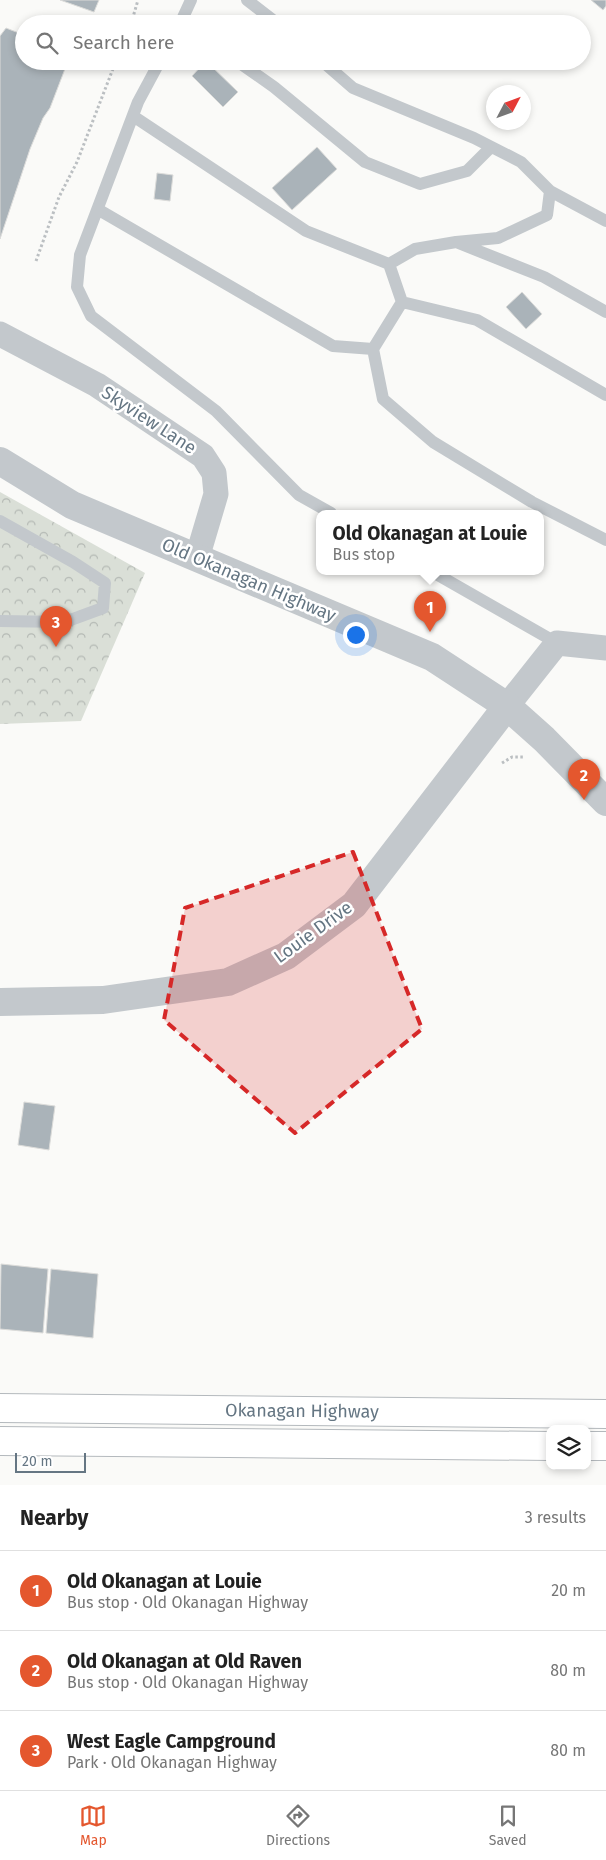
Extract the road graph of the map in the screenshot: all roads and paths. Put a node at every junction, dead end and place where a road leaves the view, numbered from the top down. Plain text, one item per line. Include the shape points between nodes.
1 (138, 0) edge
2 (191, 0) edge
3 (247, 0) edge
4 (134, 15) edge
5 (184, 15) edge
6 (266, 15) edge
7 (113, 70) edge
8 (156, 70) edge
9 (250, 70) edge
10 (332, 70) edge
11 (133, 116) junction
12 (492, 147) junction
13 (550, 191) junction
14 (99, 210) junction
15 (606, 221) edge
16 (456, 242) junction
17 (36, 261) dead end
18 (388, 264) junction
19 (402, 302) junction
20 (606, 312) edge
21 (0, 334) edge
22 (373, 349) junction
23 (606, 395) edge
24 (0, 461) edge
25 (326, 510) edge
26 (0, 521) edge
27 (606, 540) edge
28 (198, 558) junction
29 (438, 575) edge
30 (0, 620) edge
31 (557, 643) junction
32 (606, 648) edge
33 (507, 706) junction
34 (523, 757) dead end
35 (502, 763) dead end
36 (606, 802) edge
37 (0, 1002) edge
38 (0, 1408) edge
39 (606, 1414) edge
40 (0, 1441) edge
41 (546, 1446) edge
42 (591, 1446) edge
43 (606, 1446) edge

1 - 4 path
2 - 5 lane
3 - 6 lane
7 - 17 path
8 - 11 lane
9 - 12 lane via 365,162 420,184 467,171
10 - 12 lane via 353,88
11 - 14 lane
11 - 18 lane via 306,231
12 - 13 lane via 521,162
13 - 15 lane
13 - 16 lane via 547,215 498,238
14 - 22 lane via 333,346
14 - 25 lane via 80,255 77,287 91,316 216,411 299,495
16 - 18 lane via 415,249
16 - 20 lane via 544,277
18 - 19 lane
19 - 22 lane
19 - 23 lane via 477,320
21 - 28 street, Skyview Lane via 97,385 203,456 214,474 216,494
22 - 27 lane via 383,399 433,442 532,502
24 - 28 street, Old Okanagan Highway via 72,505
26 - 30 lane via 105,583 103,608 65,622
28 - 33 street, Old Okanagan Highway via 432,657
29 - 31 lane
31 - 32 street
31 - 33 street
33 - 36 street, Old Okanagan Highway
33 - 37 street, Louie Drive via 354,905 286,956 228,982 104,1000
34 - 35 path via 512,757
38 - 39 highway, Okanagan Highway
40 - 41 highway, Okanagan Highway
42 - 43 highway

